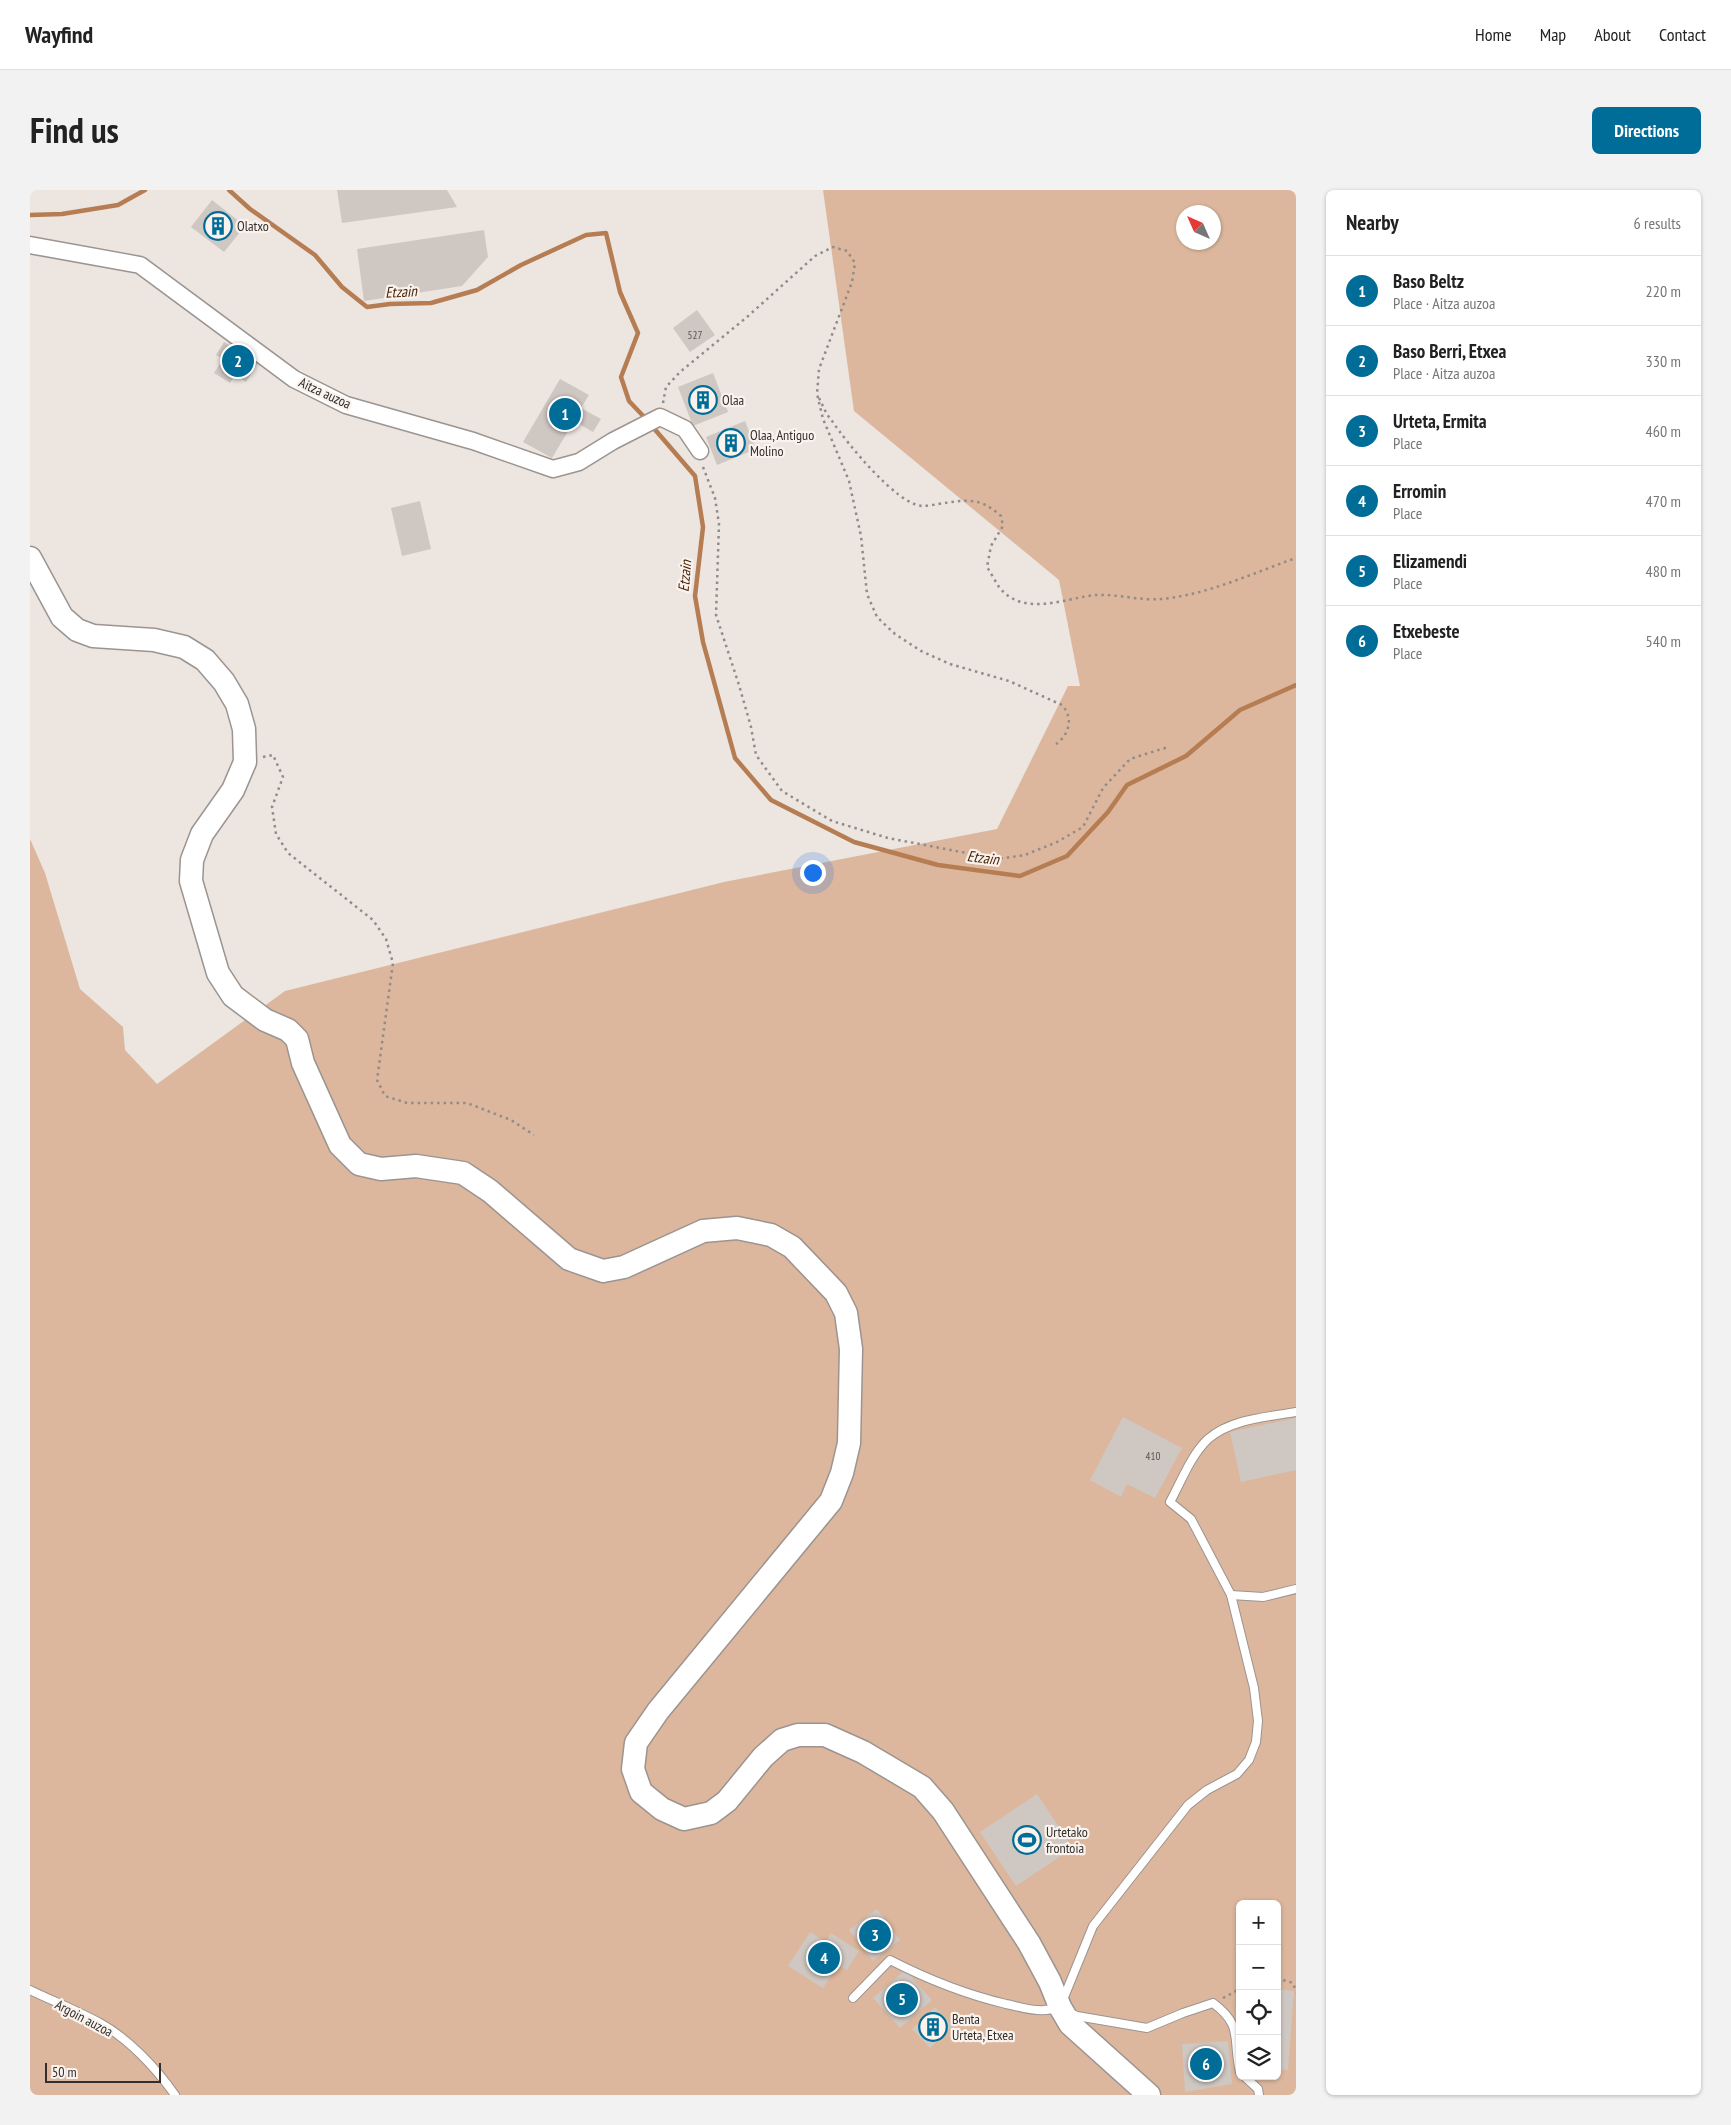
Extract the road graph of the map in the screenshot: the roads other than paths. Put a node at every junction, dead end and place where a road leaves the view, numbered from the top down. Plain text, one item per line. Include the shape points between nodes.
1 (30, 245) edge
2 (700, 450) road end
3 (30, 558) edge
4 (1296, 1412) edge
5 (1296, 1589) edge
6 (1231, 1595) junction
7 (30, 1990) edge
8 (853, 1998) dead end
9 (1060, 2007) junction
10 (1236, 2042) edge
11 (1249, 2080) edge
12 (175, 2095) edge
13 (1149, 2095) edge
14 (1259, 2095) edge

1 - 2 street, Aitza auzoa via 140,264 294,379 346,405 473,441 553,469 579,462 659,418 685,429
3 - 9 street via 62,617 77,630 93,636 154,640 184,647 205,660 237,704 244,729 244,762 233,790 202,834 192,860 191,881 218,973 233,996 297,1039 303,1063 340,1145 359,1164 380,1169 416,1166 463,1173 490,1191 569,1259 603,1271 624,1267 702,1231 737,1228 771,1235 792,1247 836,1293 846,1312 851,1349 849,1443 831,1501 658,1711 636,1743 633,1769 641,1792 662,1809 684,1819 711,1813 727,1801 763,1757 782,1740 798,1735 825,1735 863,1752 922,1787 943,1811 1029,1942
4 - 6 lane via 1239,1422 1208,1439 1170,1502 1191,1519
5 - 6 lane via 1263,1597
6 - 9 lane via 1254,1688 1258,1721 1256,1742 1249,1760 1237,1774 1207,1790 1188,1805 1093,1926
7 - 12 lane, Argoin auzoa via 102,2023 127,2042
8 - 9 lane via 890,1960 926,1979 970,1996 1048,2012
9 - 10 lane via 1077,2016 1147,2028 1213,2003 1227,2014 1234,2027
9 - 13 street via 1070,2024
11 - 14 lane via 1258,2088

